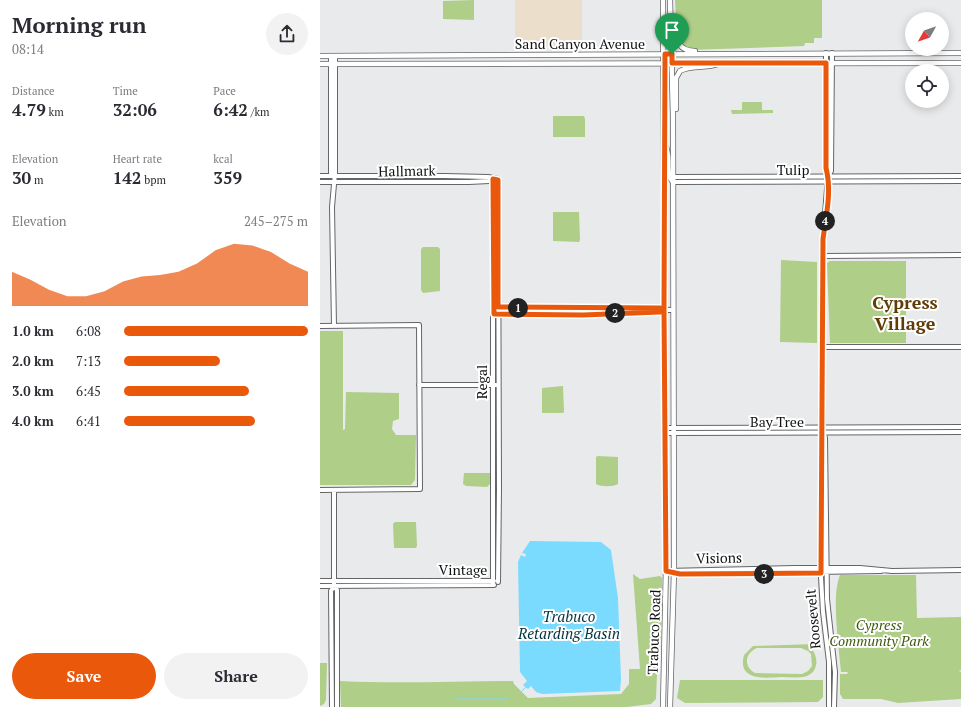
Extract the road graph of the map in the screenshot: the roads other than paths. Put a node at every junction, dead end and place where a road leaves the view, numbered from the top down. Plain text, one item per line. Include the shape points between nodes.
1 (663, 0) edge
2 (670, 0) edge
3 (671, 15) junction
4 (829, 53) junction
5 (961, 53) edge
6 (665, 54) junction
7 (672, 54) junction
8 (742, 54) junction
9 (320, 56) edge
10 (333, 56) junction
11 (665, 63) junction
12 (672, 63) junction
13 (721, 63) junction
14 (828, 63) junction
15 (961, 63) edge
16 (320, 64) edge
17 (333, 64) junction
18 (673, 134) junction
19 (664, 144) junction
20 (320, 176) edge
21 (334, 176) junction
22 (961, 176) edge
23 (493, 179) junction
24 (828, 179) junction
25 (498, 180) joint
26 (673, 180) junction
27 (961, 181) edge
28 (320, 182) edge
29 (333, 182) junction
30 (961, 255) edge
31 (823, 256) junction
32 (496, 307) junction
33 (664, 310) junction
34 (672, 310) junction
35 (496, 314) junction
36 (320, 326) edge
37 (334, 326) junction
38 (823, 347) junction
39 (961, 347) edge
40 (419, 384) junction
41 (496, 384) junction
42 (961, 427) edge
43 (666, 430) junction
44 (674, 430) junction
45 (823, 431) junction
46 (961, 432) edge
47 (320, 490) edge
48 (334, 490) junction
49 (961, 570) edge
50 (666, 571) junction
51 (674, 571) junction
52 (821, 571) junction
53 (827, 571) junction
54 (493, 580) junction
55 (320, 581) edge
56 (334, 581) junction
57 (498, 582) junction
58 (493, 585) junction
59 (320, 586) edge
60 (334, 586) junction
61 (332, 707) edge
62 (337, 707) edge
63 (663, 707) edge
64 (670, 707) edge
65 (829, 707) edge
66 (834, 707) edge

1 - 6 main road, Trabuco Road
2 - 3 main road
3 - 7 main road, Trabuco Road
3 - 8 main road via 677,43 683,49 736,51
4 - 5 main road, Sand Canyon Avenue
4 - 8 main road, Sand Canyon Avenue
4 - 14 street, Roosevelt
6 - 7 main road, Sand Canyon Avenue
6 - 10 main road, Sand Canyon Avenue
6 - 11 main road, Trabuco Road
7 - 8 main road, Sand Canyon Avenue
7 - 12 main road, Trabuco Road
9 - 10 main road, Sand Canyon Avenue
10 - 17 street
11 - 12 main road, Sand Canyon Avenue
11 - 17 main road, Sand Canyon Avenue
11 - 19 main road, Trabuco Road
12 - 13 main road, Sand Canyon Avenue
12 - 18 main road, Trabuco Road
13 - 14 main road, Sand Canyon Avenue
13 - 18 main road via 679,72 676,86 676,126
14 - 15 main road, Sand Canyon Avenue
14 - 24 street, Roosevelt via 831,171
16 - 17 main road, Sand Canyon Avenue
17 - 21 street via 331,173
18 - 26 main road, Trabuco Road
19 - 26 main road via 669,154 669,175
19 - 33 main road, Trabuco Road
20 - 21 street, Hallmark
21 - 23 street, Hallmark via 451,176
21 - 29 street
22 - 24 street, Tulip
23 - 25 street, Hallmark
23 - 29 street, Hallmark
23 - 32 street, Regal
24 - 26 street, Tulip
24 - 27 street, Tulip
24 - 31 street, Roosevelt
25 - 32 street, Regal
26 - 34 main road, Trabuco Road
28 - 29 street, Hallmark
29 - 37 street
30 - 31 street
31 - 38 street, Roosevelt
32 - 33 street via 582,306
32 - 35 street, Regal
33 - 34 street
33 - 35 street via 583,315
33 - 43 main road, Trabuco Road
34 - 44 main road, Trabuco Road
35 - 41 street, Regal
36 - 37 street
37 - 40 street via 419,325
38 - 39 street
38 - 45 street, Roosevelt
40 - 41 street
40 - 48 street via 420,489
41 - 54 street, Regal
41 - 57 street, Regal
42 - 45 street, Bay Tree
43 - 44 street, Bay Tree
43 - 50 main road, Trabuco Road
44 - 45 street, Bay Tree
44 - 51 main road, Trabuco Road
45 - 46 street, Bay Tree
45 - 52 street, Roosevelt
45 - 53 street, Roosevelt
47 - 48 street
48 - 56 street
49 - 53 street, Visions
50 - 51 street, Visions
50 - 63 main road, Trabuco Road
51 - 52 street, Visions via 680,574
51 - 64 main road, Trabuco Road
52 - 53 street, Visions
52 - 65 street, Roosevelt via 829,662
53 - 66 street, Roosevelt via 827,599 835,672
54 - 56 street, Vintage
54 - 57 street, Vintage
54 - 58 street, Regal
55 - 56 street, Vintage
56 - 60 street
57 - 58 street, Vintage
58 - 60 street, Vintage
59 - 60 street, Vintage
60 - 61 street via 331,591
60 - 62 street

